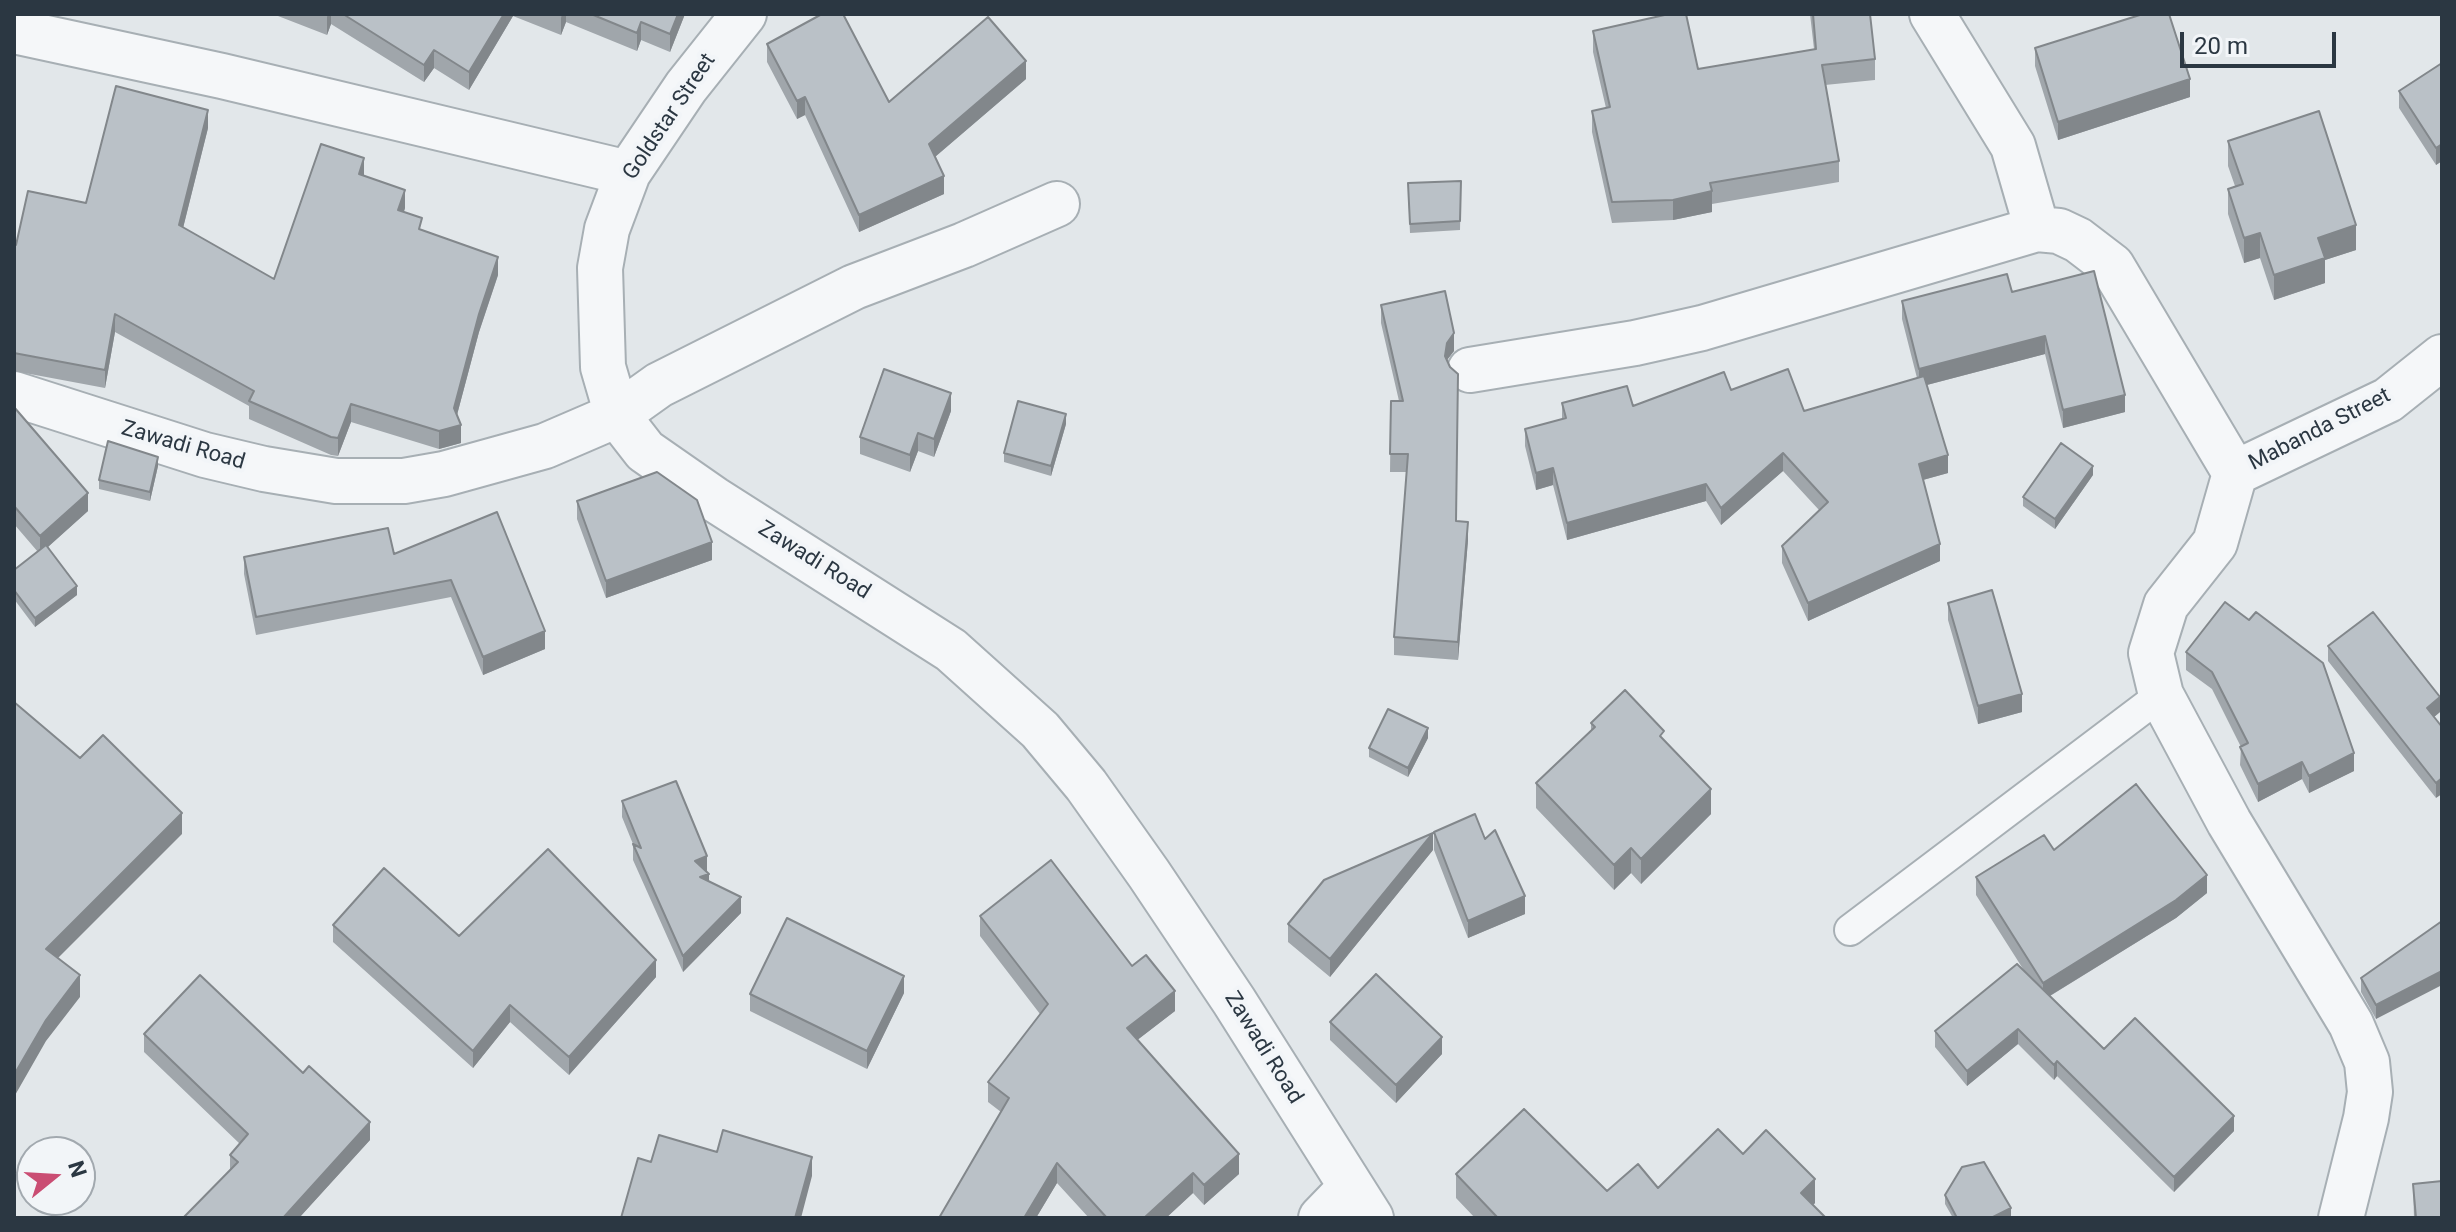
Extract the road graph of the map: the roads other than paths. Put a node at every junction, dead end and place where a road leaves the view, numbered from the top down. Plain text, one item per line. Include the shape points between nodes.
1 (20, 14) edge
2 (744, 14) edge
3 (1932, 14) edge
4 (14, 29) edge
5 (628, 173) junction
6 (1057, 204) dead end
7 (2037, 229) junction
8 (2442, 357) edge
9 (1470, 370) dead end
10 (14, 394) edge
11 (617, 415) junction
12 (2235, 473) junction
13 (2161, 695) junction
14 (1850, 930) dead end
15 (1348, 1208) edge
16 (2341, 1218) edge

1 - 4 street
2 - 5 street, Goldstar Street
3 - 7 street via 2013,146
4 - 5 street
5 - 11 street, Goldstar Street via 607,229 600,268 603,367
6 - 11 street via 841,293 659,385
7 - 9 street via 1702,328
7 - 12 street via 2078,240 2112,266
8 - 12 street, Mabanda Street via 2388,400
10 - 11 street, Zawadi Road via 205,455 336,481 404,481 444,474 545,446
11 - 15 street, Zawadi Road via 645,451 951,650 1040,730 1086,785 1234,1001
12 - 13 street via 2215,543 2162,617 2151,653
13 - 14 lane
13 - 16 street via 2229,822 2351,1024 2367,1062 2366,1118

